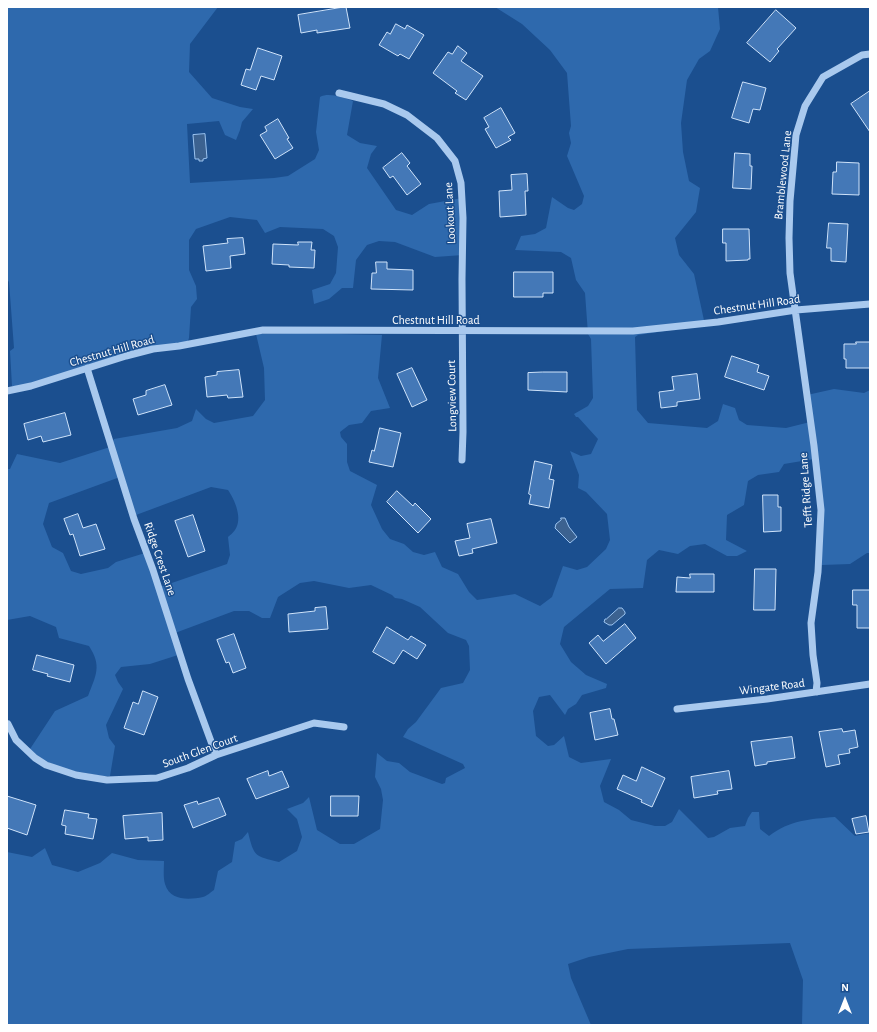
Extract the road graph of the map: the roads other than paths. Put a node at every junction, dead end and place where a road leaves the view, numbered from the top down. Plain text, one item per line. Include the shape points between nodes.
1 (870, 54) edge
2 (339, 93) dead end
3 (870, 304) edge
4 (796, 310) junction
5 (462, 331) junction
6 (88, 368) junction
7 (7, 390) edge
8 (462, 460) dead end
9 (870, 684) edge
10 (816, 692) junction
11 (677, 709) dead end
12 (8, 724) dead end
13 (344, 727) dead end
14 (216, 755) junction

1 - 4 street, Bramblewood Lane via 862,55 823,77 806,106 796,135 789,238 790,273
2 - 5 street, Lookout Lane via 384,104 407,115 437,138 455,161 461,183 463,218
3 - 4 street, Chestnut Hill Road
4 - 5 street, Chestnut Hill Road via 633,331
4 - 10 street, Tefft Ridge Lane via 821,510 818,572 811,623
5 - 6 street, Chestnut Hill Road via 263,330 152,349
5 - 8 street, Longview Court
6 - 7 street, Chestnut Hill Road via 38,384
6 - 14 street, Ridge Crest Lane via 134,519
9 - 10 street, Wingate Road
10 - 11 street, Wingate Road
12 - 14 street, South Glen Court via 16,740 35,758 46,765 92,778 157,778
13 - 14 street, South Glen Court via 314,723

